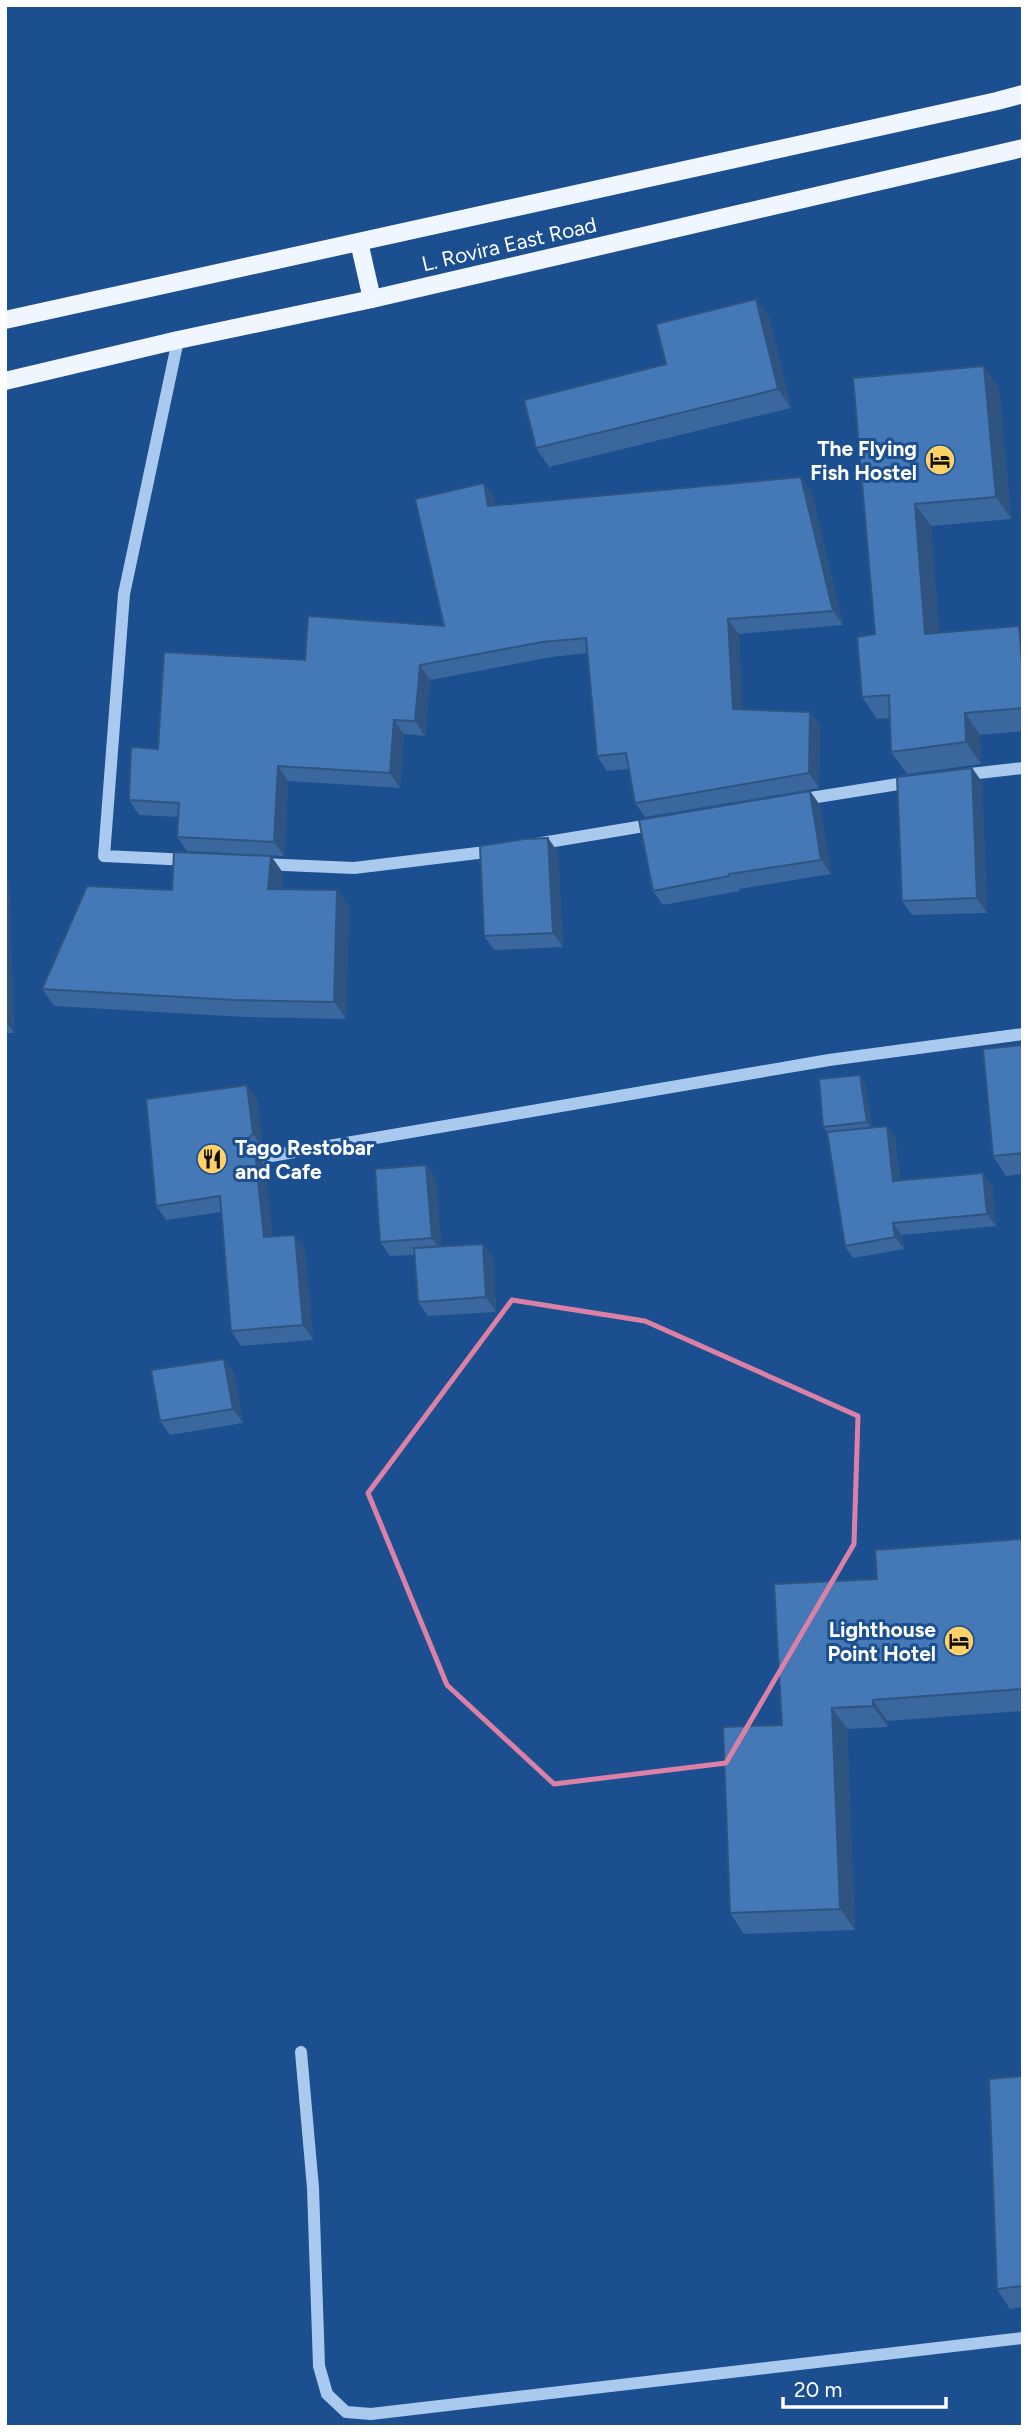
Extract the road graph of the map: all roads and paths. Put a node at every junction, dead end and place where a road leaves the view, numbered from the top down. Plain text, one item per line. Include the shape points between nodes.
1 (1023, 93) edge
2 (1023, 148) edge
3 (359, 242) junction
4 (372, 299) junction
5 (5, 320) edge
6 (178, 340) junction
7 (5, 381) edge
8 (1023, 768) edge
9 (945, 777) edge
10 (920, 781) edge
11 (784, 802) edge
12 (675, 821) edge
13 (524, 846) edge
14 (510, 848) edge
15 (201, 860) edge
16 (243, 863) edge
17 (1023, 1034) edge
18 (265, 1157) dead end
19 (301, 2052) dead end
20 (1023, 2337) edge

1 - 3 main road, L. Rovira East Road
2 - 4 main road, L. Rovira East Road
3 - 4 main road
3 - 5 main road, L. Rovira East Road
4 - 6 main road, L. Rovira East Road
6 - 7 main road, L. Rovira East Road
6 - 15 street via 124,594 104,856
8 - 9 street
10 - 11 street
12 - 13 street
14 - 16 street via 354,868
17 - 18 street via 829,1060
19 - 20 street via 313,2188 319,2366 327,2394 346,2412 371,2414

